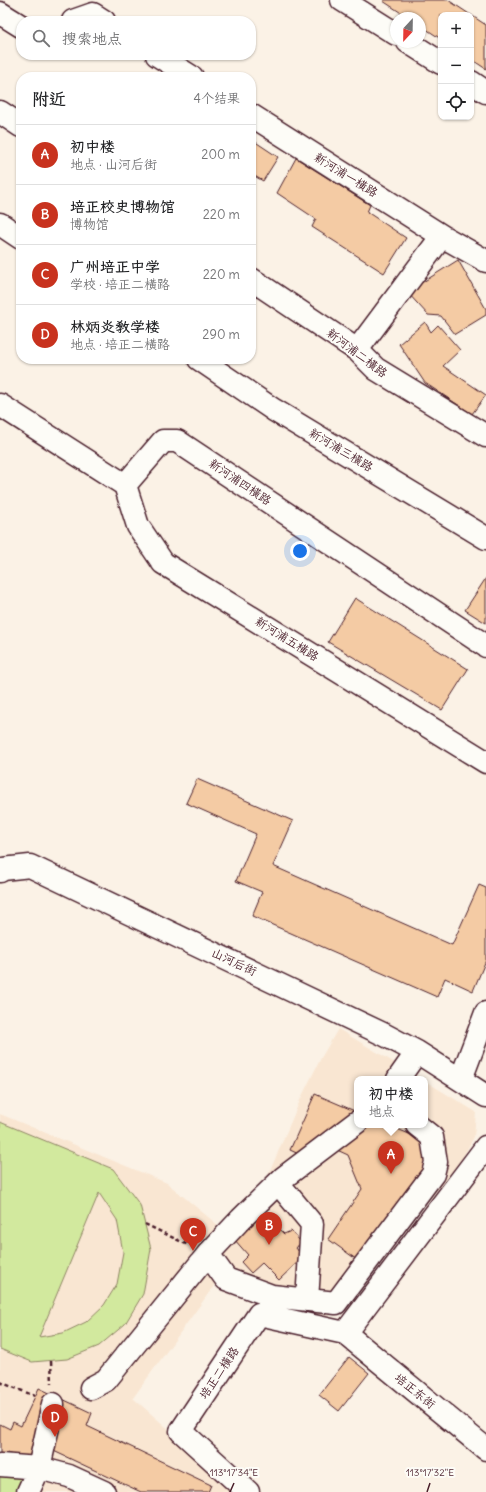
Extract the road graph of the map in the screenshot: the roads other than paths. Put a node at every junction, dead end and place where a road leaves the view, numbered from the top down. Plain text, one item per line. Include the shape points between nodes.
1 (342, 0) edge
2 (0, 12) edge
3 (16, 23) edge
4 (390, 30) edge
5 (417, 48) edge
6 (165, 60) edge
7 (438, 61) edge
8 (184, 72) edge
9 (474, 84) edge
10 (486, 92) edge
11 (0, 112) edge
12 (256, 117) edge
13 (16, 123) edge
14 (0, 224) edge
15 (16, 235) edge
16 (442, 236) junction
17 (486, 261) edge
18 (256, 282) edge
19 (357, 350) junction
20 (206, 364) edge
21 (0, 405) edge
22 (486, 436) edge
23 (125, 485) junction
24 (486, 538) edge
25 (486, 646) edge
26 (486, 762) edge
27 (0, 871) edge
28 (486, 1014) edge
29 (417, 1052) junction
30 (400, 1076) edge
31 (462, 1080) junction
32 (486, 1096) edge
33 (354, 1124) edge
34 (421, 1128) edge
35 (486, 1147) edge
36 (278, 1183) junction
37 (208, 1254) junction
38 (307, 1300) junction
39 (345, 1333) junction
40 (91, 1388) dead end
41 (53, 1404) road end
42 (486, 1449) edge
43 (0, 1465) edge
44 (39, 1468) junction
45 (28, 1492) edge
46 (104, 1492) edge
47 (248, 1492) edge

1 - 4 street
2 - 3 street
5 - 7 street
6 - 8 street
9 - 10 street
11 - 13 street
12 - 16 street, 新河浦一横路
14 - 15 street
16 - 17 street, 新河浦一横路
16 - 19 street
18 - 19 street, 新河浦二横路
19 - 22 street, 新河浦二横路 via 376,369
20 - 24 street, 新河浦三横路 via 274,410
21 - 23 street
23 - 25 street, 新河浦四横路 via 163,441 177,441
23 - 26 street, 新河浦五横路 via 138,526 163,563
27 - 29 street, 山河后街 via 30,866
28 - 31 street
29 - 30 street
29 - 31 street, 山河后街
31 - 32 street, 山河后街
33 - 36 street
34 - 38 street via 432,1137 436,1162 433,1174 336,1303
35 - 39 street
36 - 37 street
36 - 38 street via 312,1224
37 - 38 street via 226,1278 272,1296
37 - 40 street via 106,1380
39 - 42 street, 培正东街
39 - 47 street, 培正二横路 via 259,1314 180,1431
41 - 44 street
43 - 44 street
44 - 45 street
44 - 46 street via 69,1476

